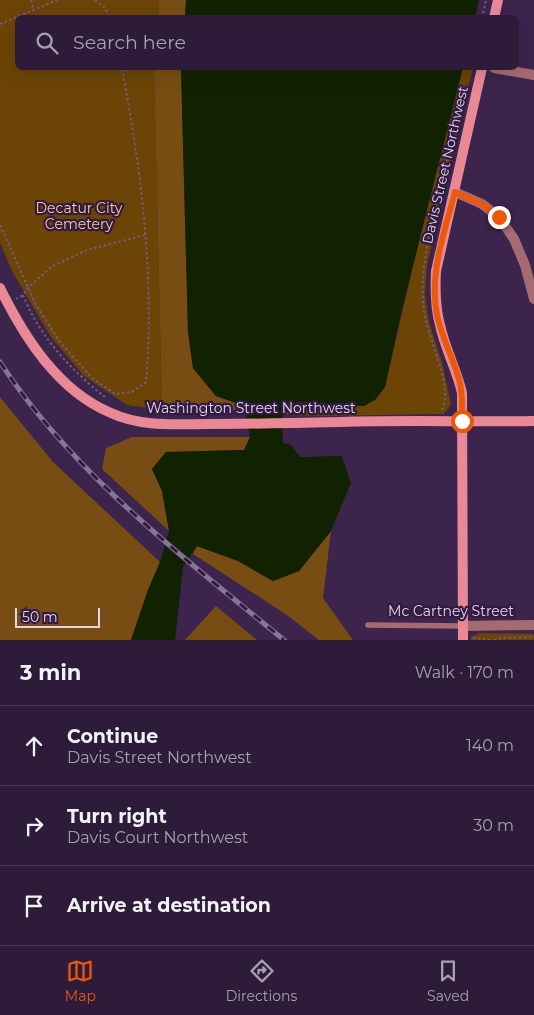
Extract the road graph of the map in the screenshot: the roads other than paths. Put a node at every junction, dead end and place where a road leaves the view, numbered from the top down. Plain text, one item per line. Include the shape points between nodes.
1 (498, 0) edge
2 (495, 15) edge
3 (482, 70) edge
4 (505, 70) edge
5 (534, 75) edge
6 (455, 192) junction
7 (0, 288) edge
8 (534, 298) edge
9 (462, 421) junction
10 (534, 421) edge
11 (368, 625) dead end
12 (534, 625) edge
13 (463, 626) junction
14 (463, 639) edge

1 - 2 street
3 - 6 street, Davis Street Northwest
4 - 5 street
6 - 8 street via 482,204 499,217 514,239
6 - 9 street, Davis Street Northwest via 438,257 435,299 440,326 459,379
7 - 9 street, Washington Street Northwest via 30,341 67,384 110,413 135,422
9 - 10 street, Washington Street Northwest
9 - 13 street, Davis Street Northwest
11 - 13 lane, Mc Cartney Street
12 - 13 street, Mc Cartney Street
13 - 14 street, Davis Street Northwest

